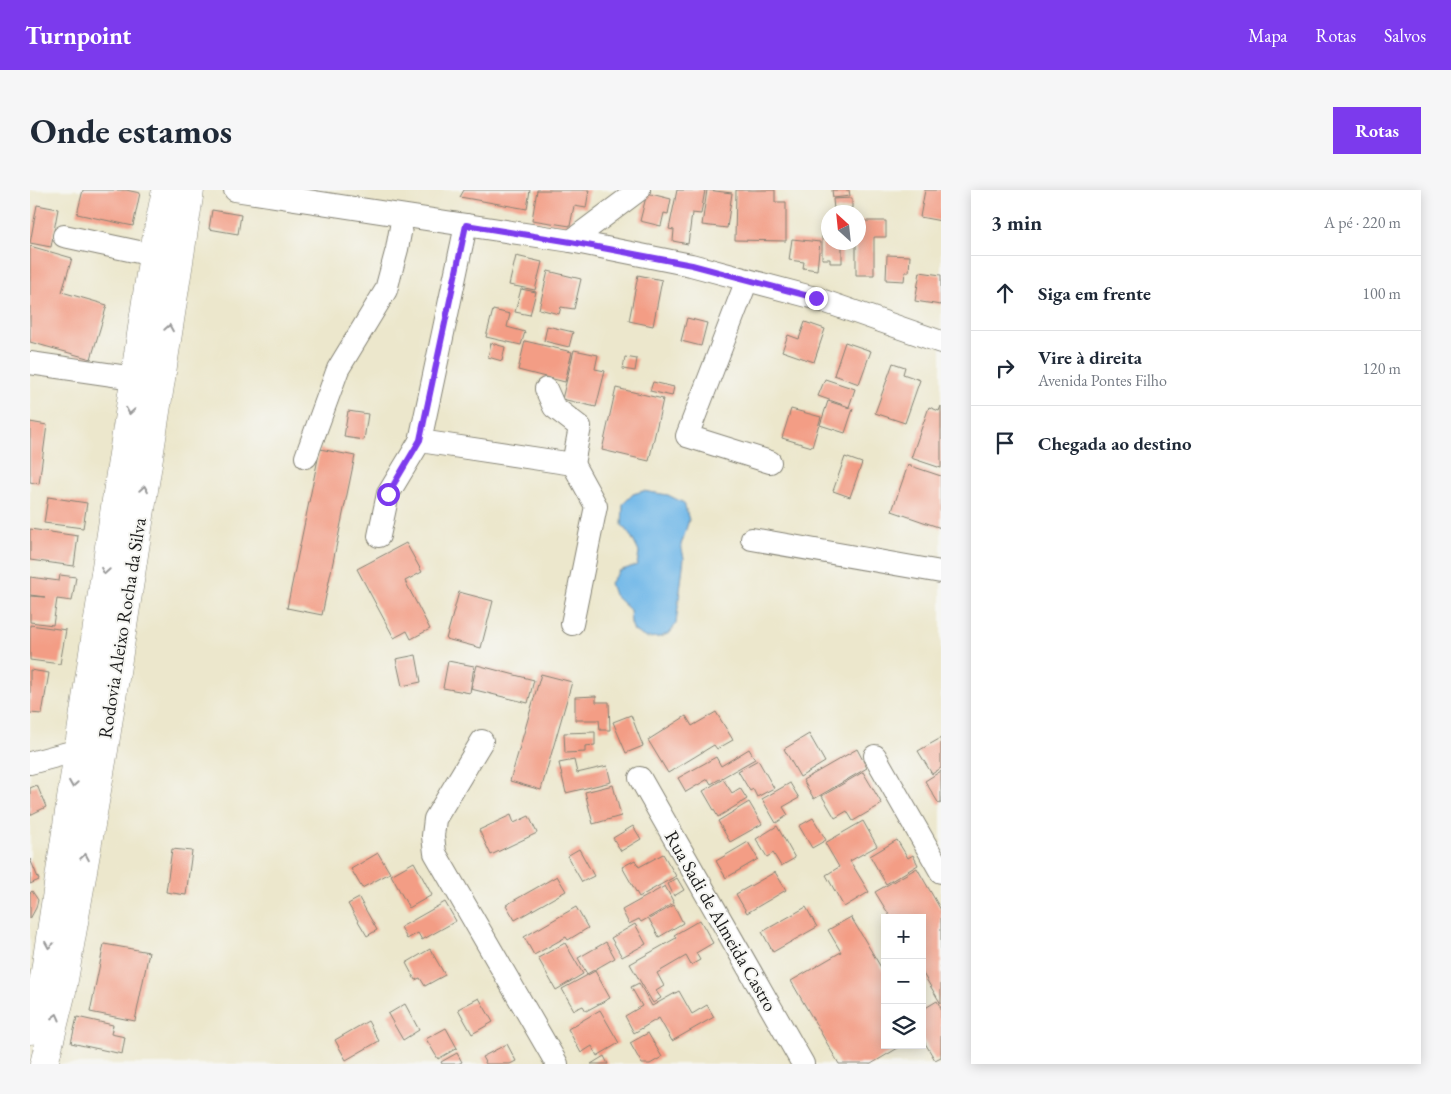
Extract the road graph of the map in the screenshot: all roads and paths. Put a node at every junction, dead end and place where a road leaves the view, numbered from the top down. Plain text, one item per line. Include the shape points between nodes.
1 (166, 190) edge
2 (190, 190) edge
3 (235, 190) edge
4 (639, 190) edge
5 (403, 216) junction
6 (466, 225) junction
7 (64, 236) dead end
8 (571, 242) junction
9 (153, 255) junction
10 (748, 280) junction
11 (941, 342) edge
12 (30, 363) edge
13 (134, 378) junction
14 (546, 389) dead end
15 (420, 440) junction
16 (306, 457) dead end
17 (770, 462) dead end
18 (573, 464) junction
19 (379, 536) dead end
20 (752, 539) dead end
21 (941, 572) edge
22 (572, 624) dead end
23 (482, 741) dead end
24 (91, 750) junction
25 (875, 756) dead end
26 (30, 763) edge
27 (640, 778) dead end
28 (941, 872) edge
29 (30, 1030) edge
30 (44, 1064) edge
31 (556, 1064) edge
32 (803, 1064) edge

1 - 9 main road, Rodovia Aleixo Rocha da Silva
24 -> 2 main road, Rodovia Aleixo Rocha da Silva
3 - 5 street
4 - 8 street
5 - 6 street
5 - 16 street via 386,290 338,369
6 - 8 street
6 - 15 street
7 - 9 street
8 - 10 street via 692,265
9 - 13 main road, Rodovia Aleixo Rocha da Silva
10 - 11 street via 816,298
10 - 17 street via 687,436
12 - 13 street
13 -> 24 main road, Rodovia Aleixo Rocha da Silva
14 - 18 street via 554,407 580,427
15 - 18 street
15 - 19 street via 388,494
18 - 22 street via 596,506
20 - 21 street
23 - 31 street via 435,819 435,852
24 - 26 street
24 -> 29 main road, Rodovia Aleixo Rocha da Silva via 44,978
30 -> 24 main road, Rodovia Aleixo Rocha da Silva via 62,991
25 - 28 street
27 - 32 street, Rua Sadi de Almeida Castro

